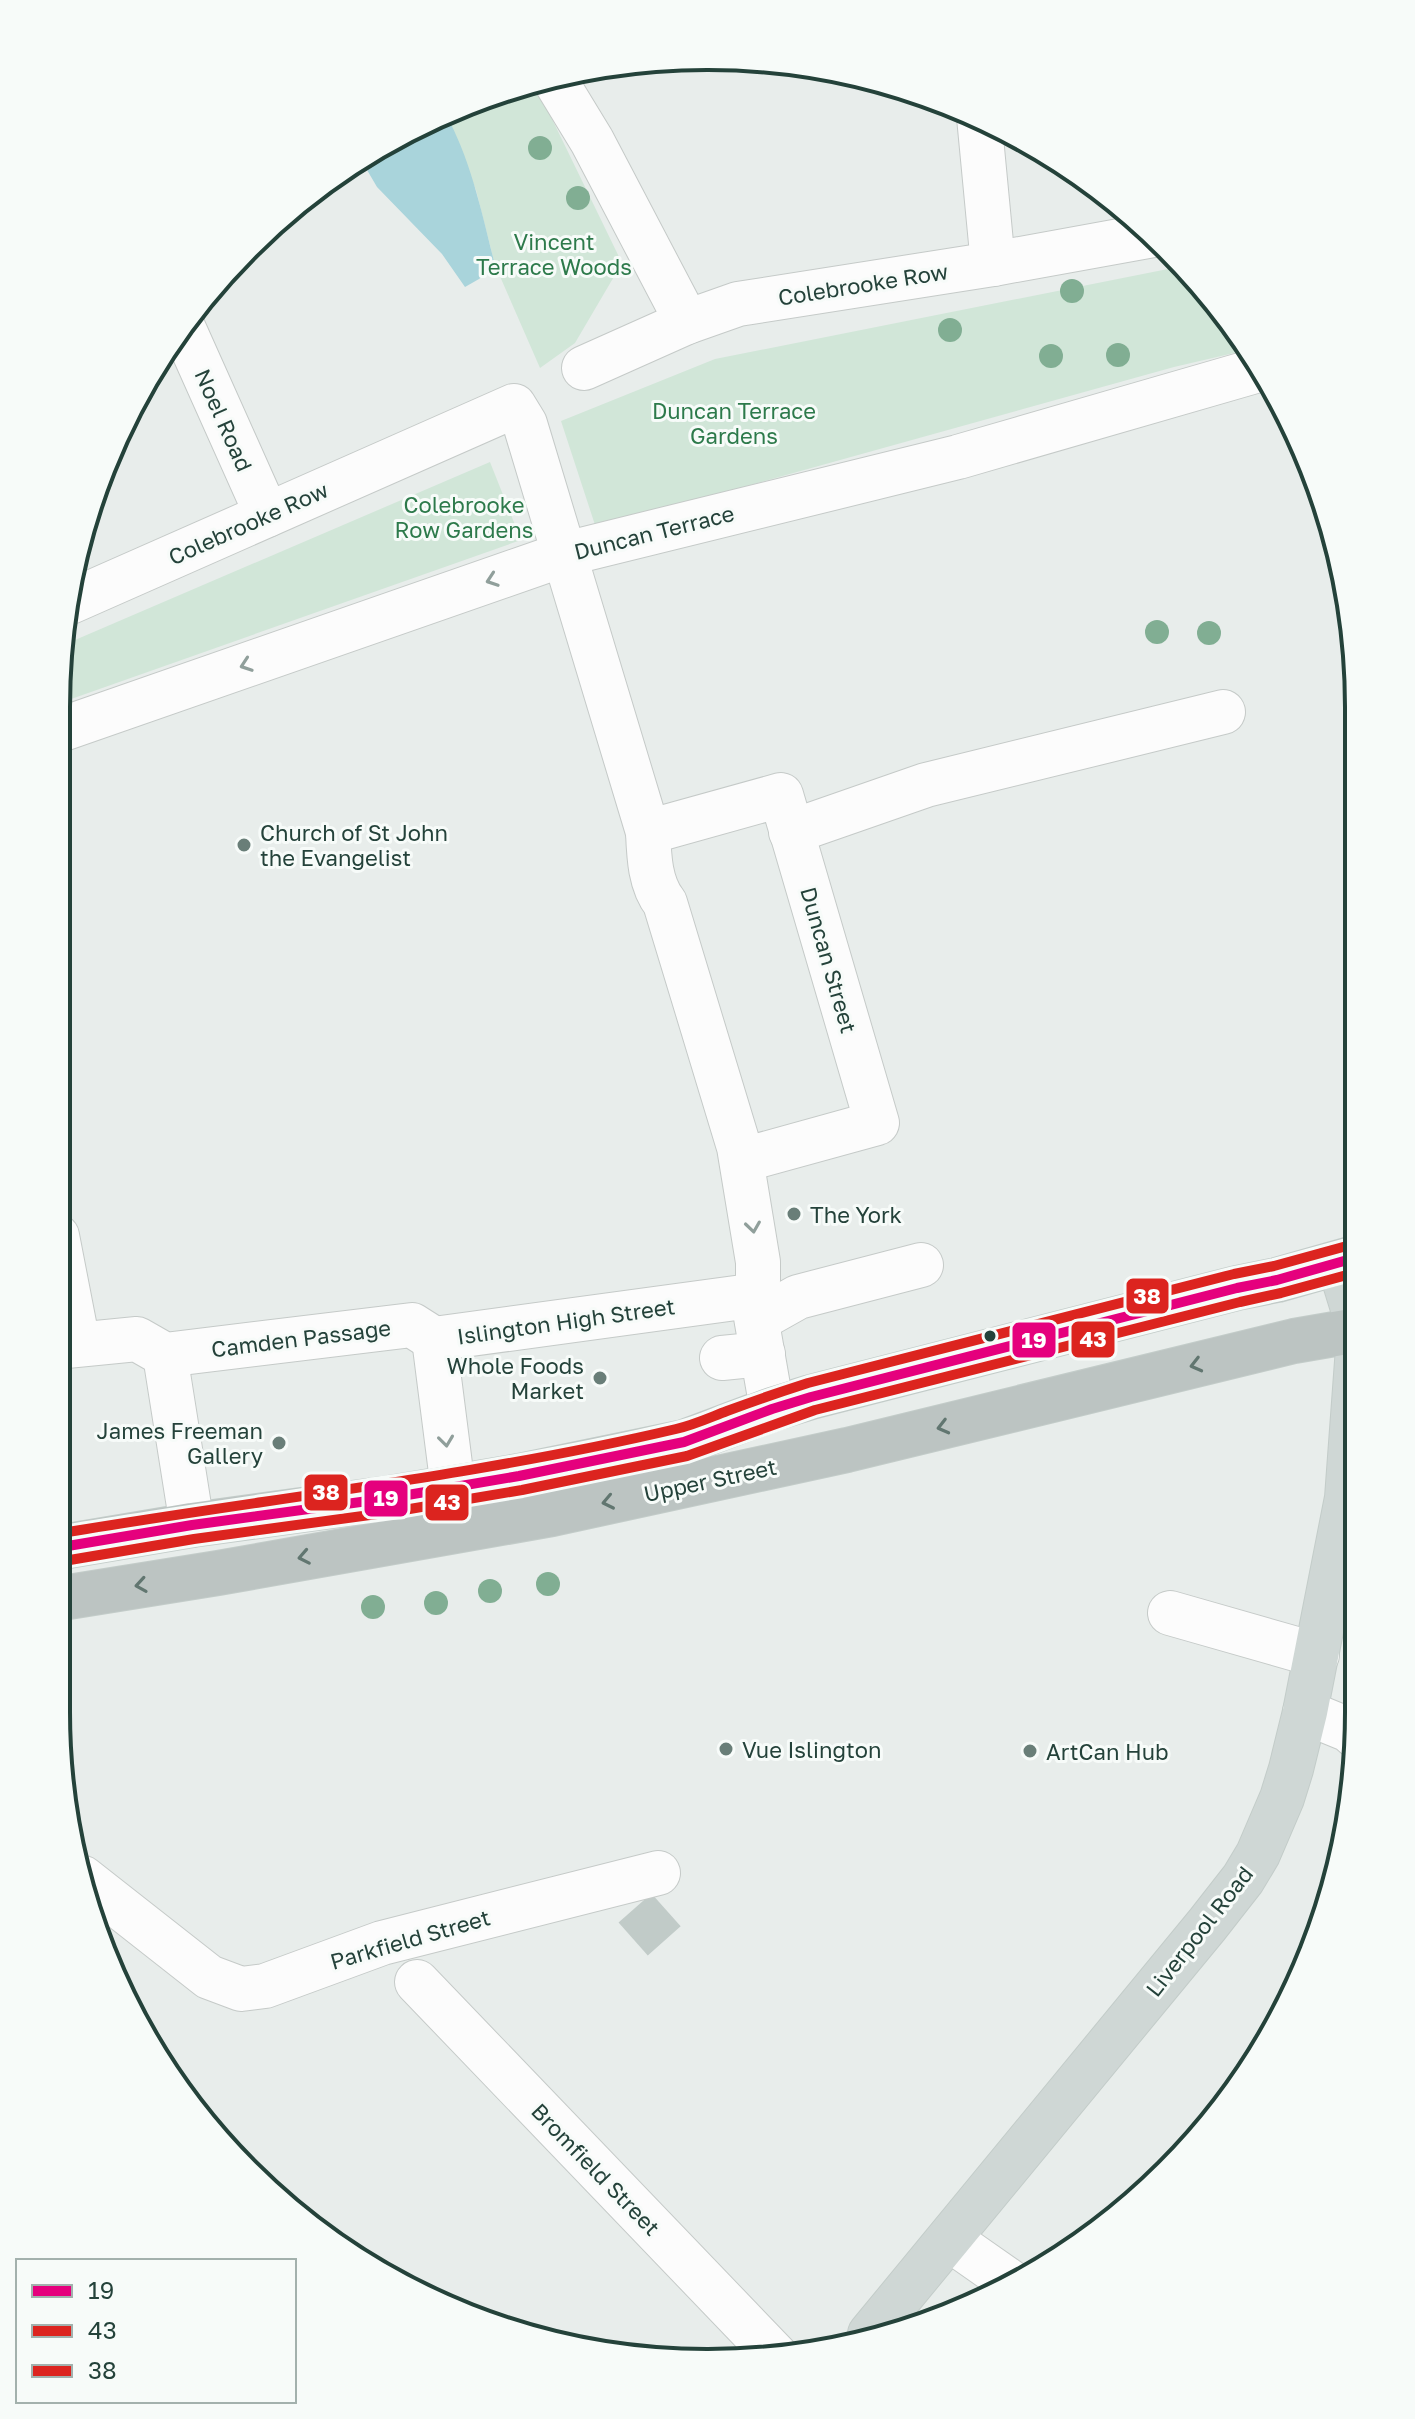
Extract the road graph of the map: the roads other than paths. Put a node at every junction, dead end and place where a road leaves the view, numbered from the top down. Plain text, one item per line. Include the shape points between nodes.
1 (560, 88) edge
2 (984, 134) edge
3 (1138, 238) edge
4 (993, 264) junction
5 (687, 322) junction
6 (188, 338) edge
7 (584, 368) dead end
8 (1250, 372) edge
9 (267, 515) junction
10 (565, 554) junction
11 (79, 598) edge
12 (1223, 712) dead end
13 (70, 726) edge
14 (648, 832) junction
15 (791, 832) junction
16 (743, 1160) junction
17 (1345, 1261) edge
18 (921, 1265) dead end
19 (748, 1331) junction
20 (1345, 1331) edge
21 (434, 1339) junction
22 (70, 1345) edge
23 (165, 1355) junction
24 (772, 1409) junction
25 (453, 1488) junction
26 (1345, 1508) edge
27 (192, 1525) junction
28 (435, 1534) junction
29 (70, 1546) edge
30 (70, 1597) edge
31 (1170, 1613) dead end
32 (1317, 1655) junction
33 (1305, 1712) junction
34 (1345, 1728) edge
35 (96, 1888) edge
36 (636, 1889) dead end
37 (417, 1982) dead end
38 (949, 2239) junction
39 (1002, 2276) edge
40 (877, 2325) edge
41 (767, 2346) edge

1 - 5 street
2 - 4 street
3 - 4 street, Colebrooke Row
4 - 5 street, Colebrooke Row via 738,304
5 - 7 street, Colebrooke Row
6 - 9 street, Noel Road
8 - 10 street, Duncan Terrace via 958,457
9 - 10 street, Colebrooke Row via 514,406 525,424
9 - 11 street, Colebrooke Row
10 -> 13 street, Duncan Terrace
10 - 14 street
12 - 15 street via 926,785
14 - 15 street, Duncan Street via 781,795
14 - 16 street via 657,893 665,903
15 - 16 street, Duncan Street via 877,1123
16 -> 19 street via 758,1262
17 - 24 highway, Upper Street
18 - 19 street, Islington High Street via 798,1297
19 - 21 street, Islington High Street via 743,1297
19 - 24 street
20 -> 28 highway, Upper Street via 847,1450
21 - 23 street, Camden Passage via 412,1325
21 -> 25 street, Islington High Street
22 - 23 street via 137,1339
23 - 27 street
24 - 25 highway, Upper Street via 684,1442
25 - 27 highway, Upper Street
25 - 28 street, Islington High Street
26 - 32 main road, Liverpool Road
27 - 29 highway, Upper Street
28 -> 30 highway, Upper Street
31 - 32 street
32 - 33 main road, Liverpool Road
33 - 34 street
33 - 38 main road, Liverpool Road via 1282,1798 1243,1879
35 - 36 street, Parkfield Street via 209,1977 241,1989 265,1986 382,1943
37 - 41 street, Bromfield Street
38 - 39 street
38 - 40 main road, Liverpool Road

